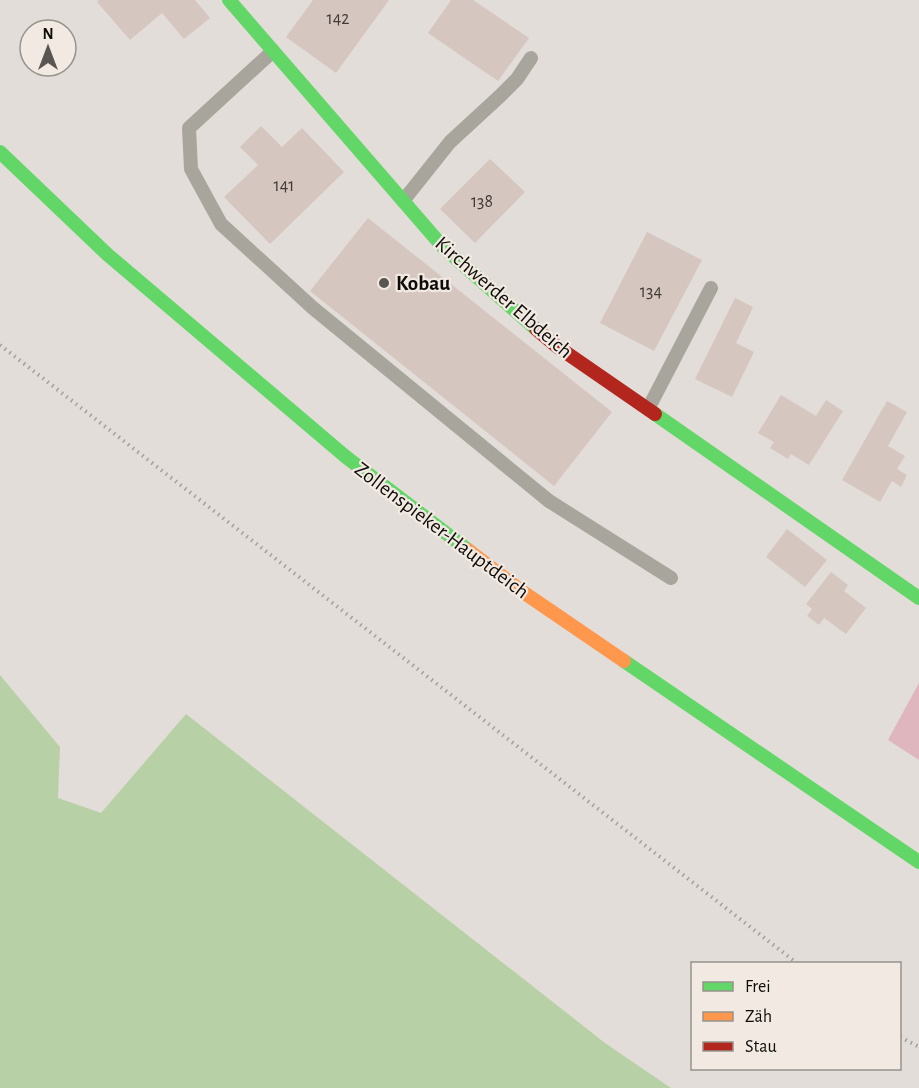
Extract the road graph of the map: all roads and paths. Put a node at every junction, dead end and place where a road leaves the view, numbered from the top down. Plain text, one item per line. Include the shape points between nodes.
1 (229, 0) edge
2 (273, 51) junction
3 (531, 58) dead end
4 (0, 152) edge
5 (403, 201) junction
6 (711, 288) dead end
7 (0, 345) edge
8 (648, 409) junction
9 (671, 578) dead end
10 (919, 598) edge
11 (919, 862) edge
12 (797, 962) edge
13 (901, 1038) edge
14 (919, 1047) edge

1 - 2 street, Kirchwerder Elbdeich
2 - 5 street, Kirchwerder Elbdeich
2 - 9 lane via 189,128 191,169 221,224 313,308 549,501
3 - 5 lane via 501,96 450,142
4 - 11 street, Zollenspieker-Hauptdeich via 108,255 345,457 520,590
5 - 8 street, Kirchwerder Elbdeich via 443,247 555,345
6 - 8 lane
7 - 12 path
8 - 10 street, Kirchwerder Elbdeich
13 - 14 path

